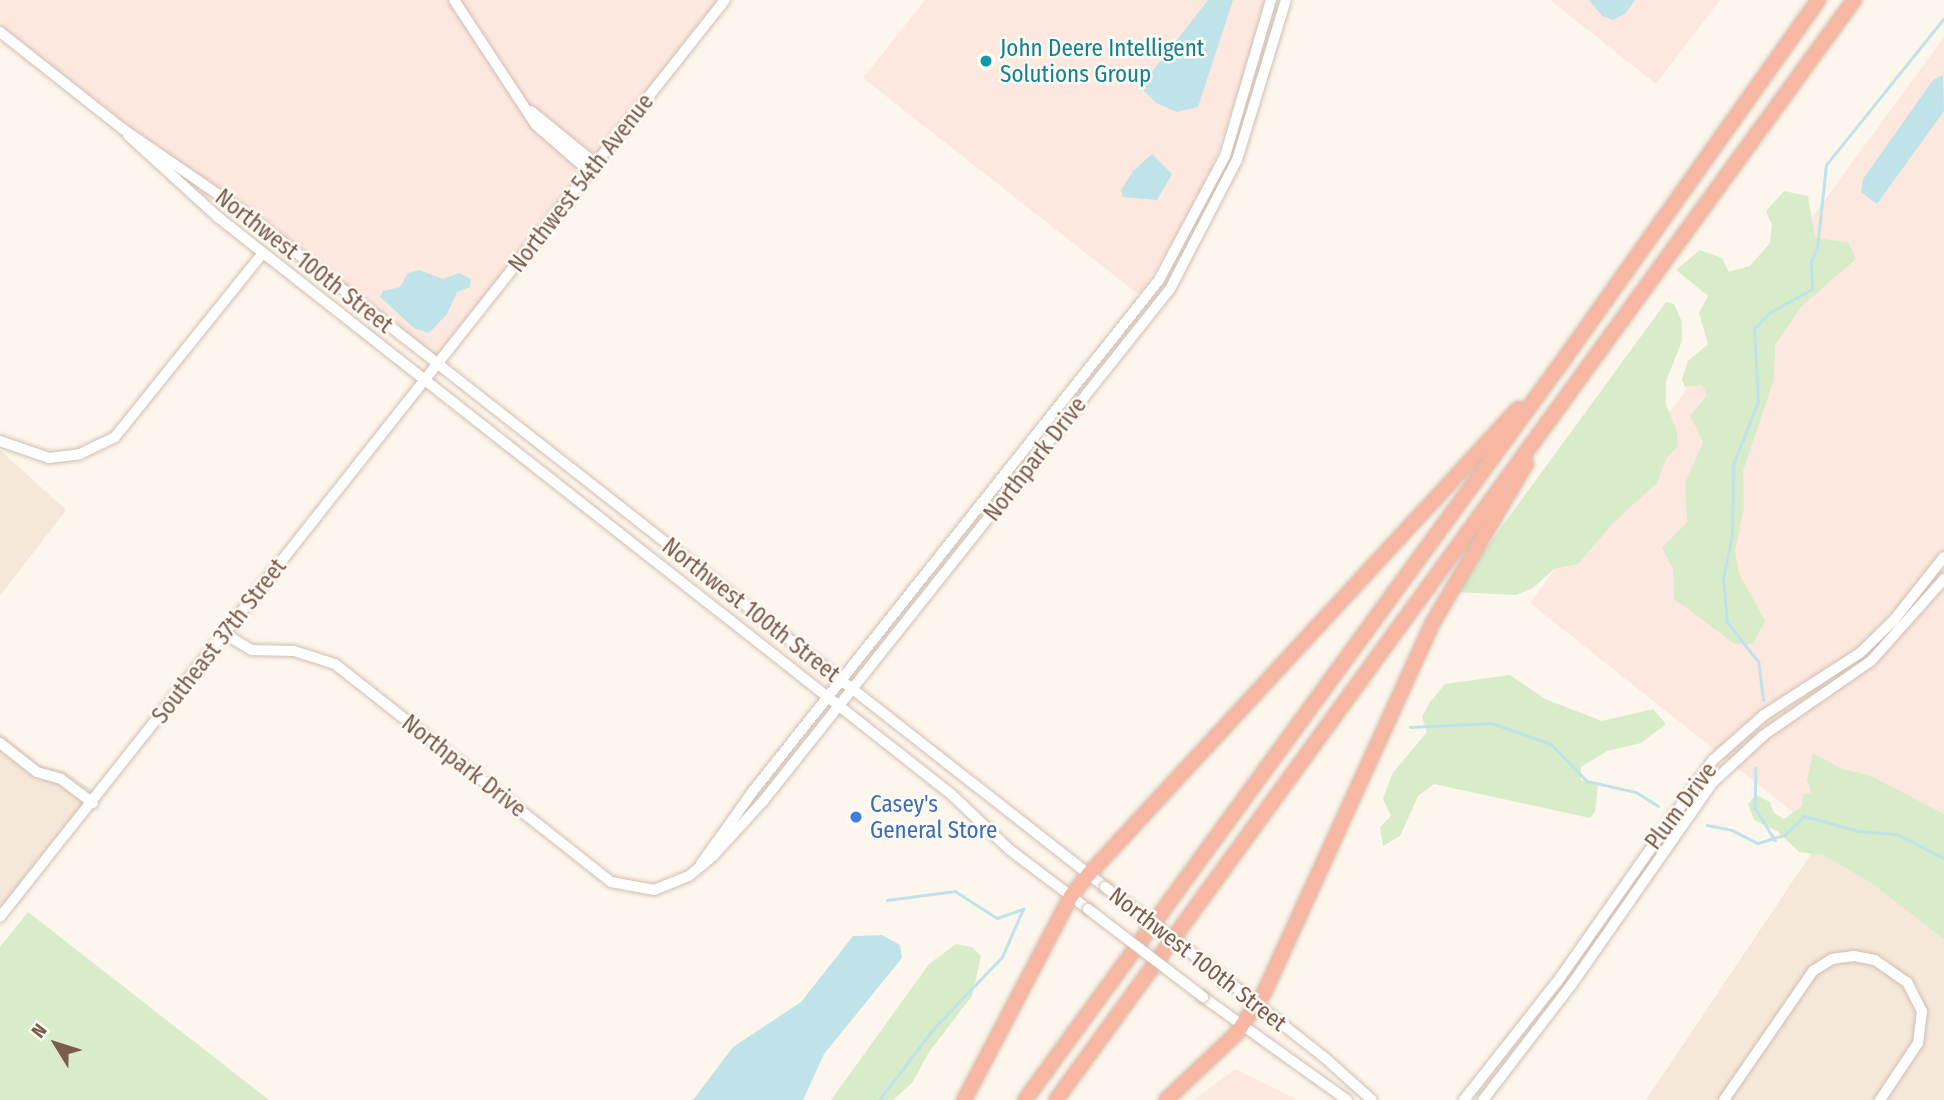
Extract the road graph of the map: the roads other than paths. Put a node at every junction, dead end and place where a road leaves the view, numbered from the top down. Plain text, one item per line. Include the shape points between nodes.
1 (454, 0) edge
2 (725, 0) edge
3 (1272, 0) edge
4 (1286, 0) edge
5 (1818, 0) edge
6 (1854, 0) edge
7 (1865, 0) edge
8 (0, 32) edge
9 (1800, 75) junction
10 (123, 129) junction
11 (593, 168) junction
12 (262, 253) junction
13 (1112, 340) junction
14 (1123, 349) junction
15 (1567, 355) junction
16 (438, 365) junction
17 (1584, 368) junction
18 (425, 380) junction
19 (0, 441) edge
20 (967, 521) junction
21 (978, 530) junction
22 (1944, 557) edge
23 (1944, 579) edge
24 (225, 634) junction
25 (841, 681) junction
26 (852, 691) junction
27 (829, 697) junction
28 (840, 706) junction
29 (0, 743) edge
30 (93, 803) junction
31 (699, 867) junction
32 (1089, 874) junction
33 (1071, 897) junction
34 (0, 917) edge
35 (1256, 1004) junction
36 (1241, 1025) junction
37 (964, 1100) edge
38 (1025, 1100) edge
39 (1056, 1100) edge
40 (1166, 1100) edge
41 (1347, 1100) edge
42 (1372, 1100) edge
43 (1464, 1100) edge
44 (1483, 1100) edge
45 (1724, 1100) edge
46 (1880, 1100) edge

1 - 11 street via 536,125
2 - 11 street, Northwest 54th Avenue
3 - 13 street, Northpark Drive via 1225,156 1159,280
4 - 14 street, Northpark Drive via 1228,182 1170,289
5 - 15 highway
6 - 9 highway
7 - 9 highway
8 - 10 street, Northwest 100th Street
9 - 17 highway
10 - 12 street, Northwest 100th Street
10 - 16 street, Northwest 100th Street via 217,192
11 - 16 street, Northwest 54th Avenue
12 - 18 street, Northwest 100th Street
12 - 19 street via 115,437 80,454 49,458
13 - 14 street
13 - 20 street, Northpark Drive
14 - 21 street, Northpark Drive
15 - 32 highway
15 - 38 highway
16 - 18 street, Southeast 37th Street
16 - 25 street, Northwest 100th Street
17 - 35 highway via 1432,624
17 - 39 highway
18 - 24 street, Southeast 37th Street
18 - 27 street, Northwest 100th Street
20 - 21 street
20 - 25 street, Northpark Drive
21 - 26 street, Northpark Drive
22 - 43 street, Plum Drive via 1894,620 1860,653 1764,715 1713,760 1558,982
23 - 44 street, Plum Drive via 1871,661 1764,735 1713,782 1572,984
24 - 30 street, Southeast 37th Street
24 - 31 street, Northpark Drive via 252,650 302,652 335,664 611,882 654,890 678,883
25 - 26 street, Northwest 100th Street
25 - 27 street, Northpark Drive
26 - 28 street, Northpark Drive
26 - 32 street, Northwest 100th Street
27 - 28 street, Northwest 100th Street
27 - 31 street, Northpark Drive
28 - 31 street, Northpark Drive via 764,800
28 - 33 street, Northwest 100th Street
29 - 30 street via 37,772 61,779
30 - 34 street, Southeast 37th Street
32 - 33 highway
32 - 35 street, Northwest 100th Street, bridge
33 - 36 street, Northwest 100th Street, bridge
33 - 37 highway
35 - 36 highway
35 - 42 street, Northwest 100th Street
36 - 40 highway
36 - 41 street, Northwest 100th Street
45 - 46 street via 1807,980 1822,965 1842,957 1875,960 1914,990 1923,1022 1913,1052

